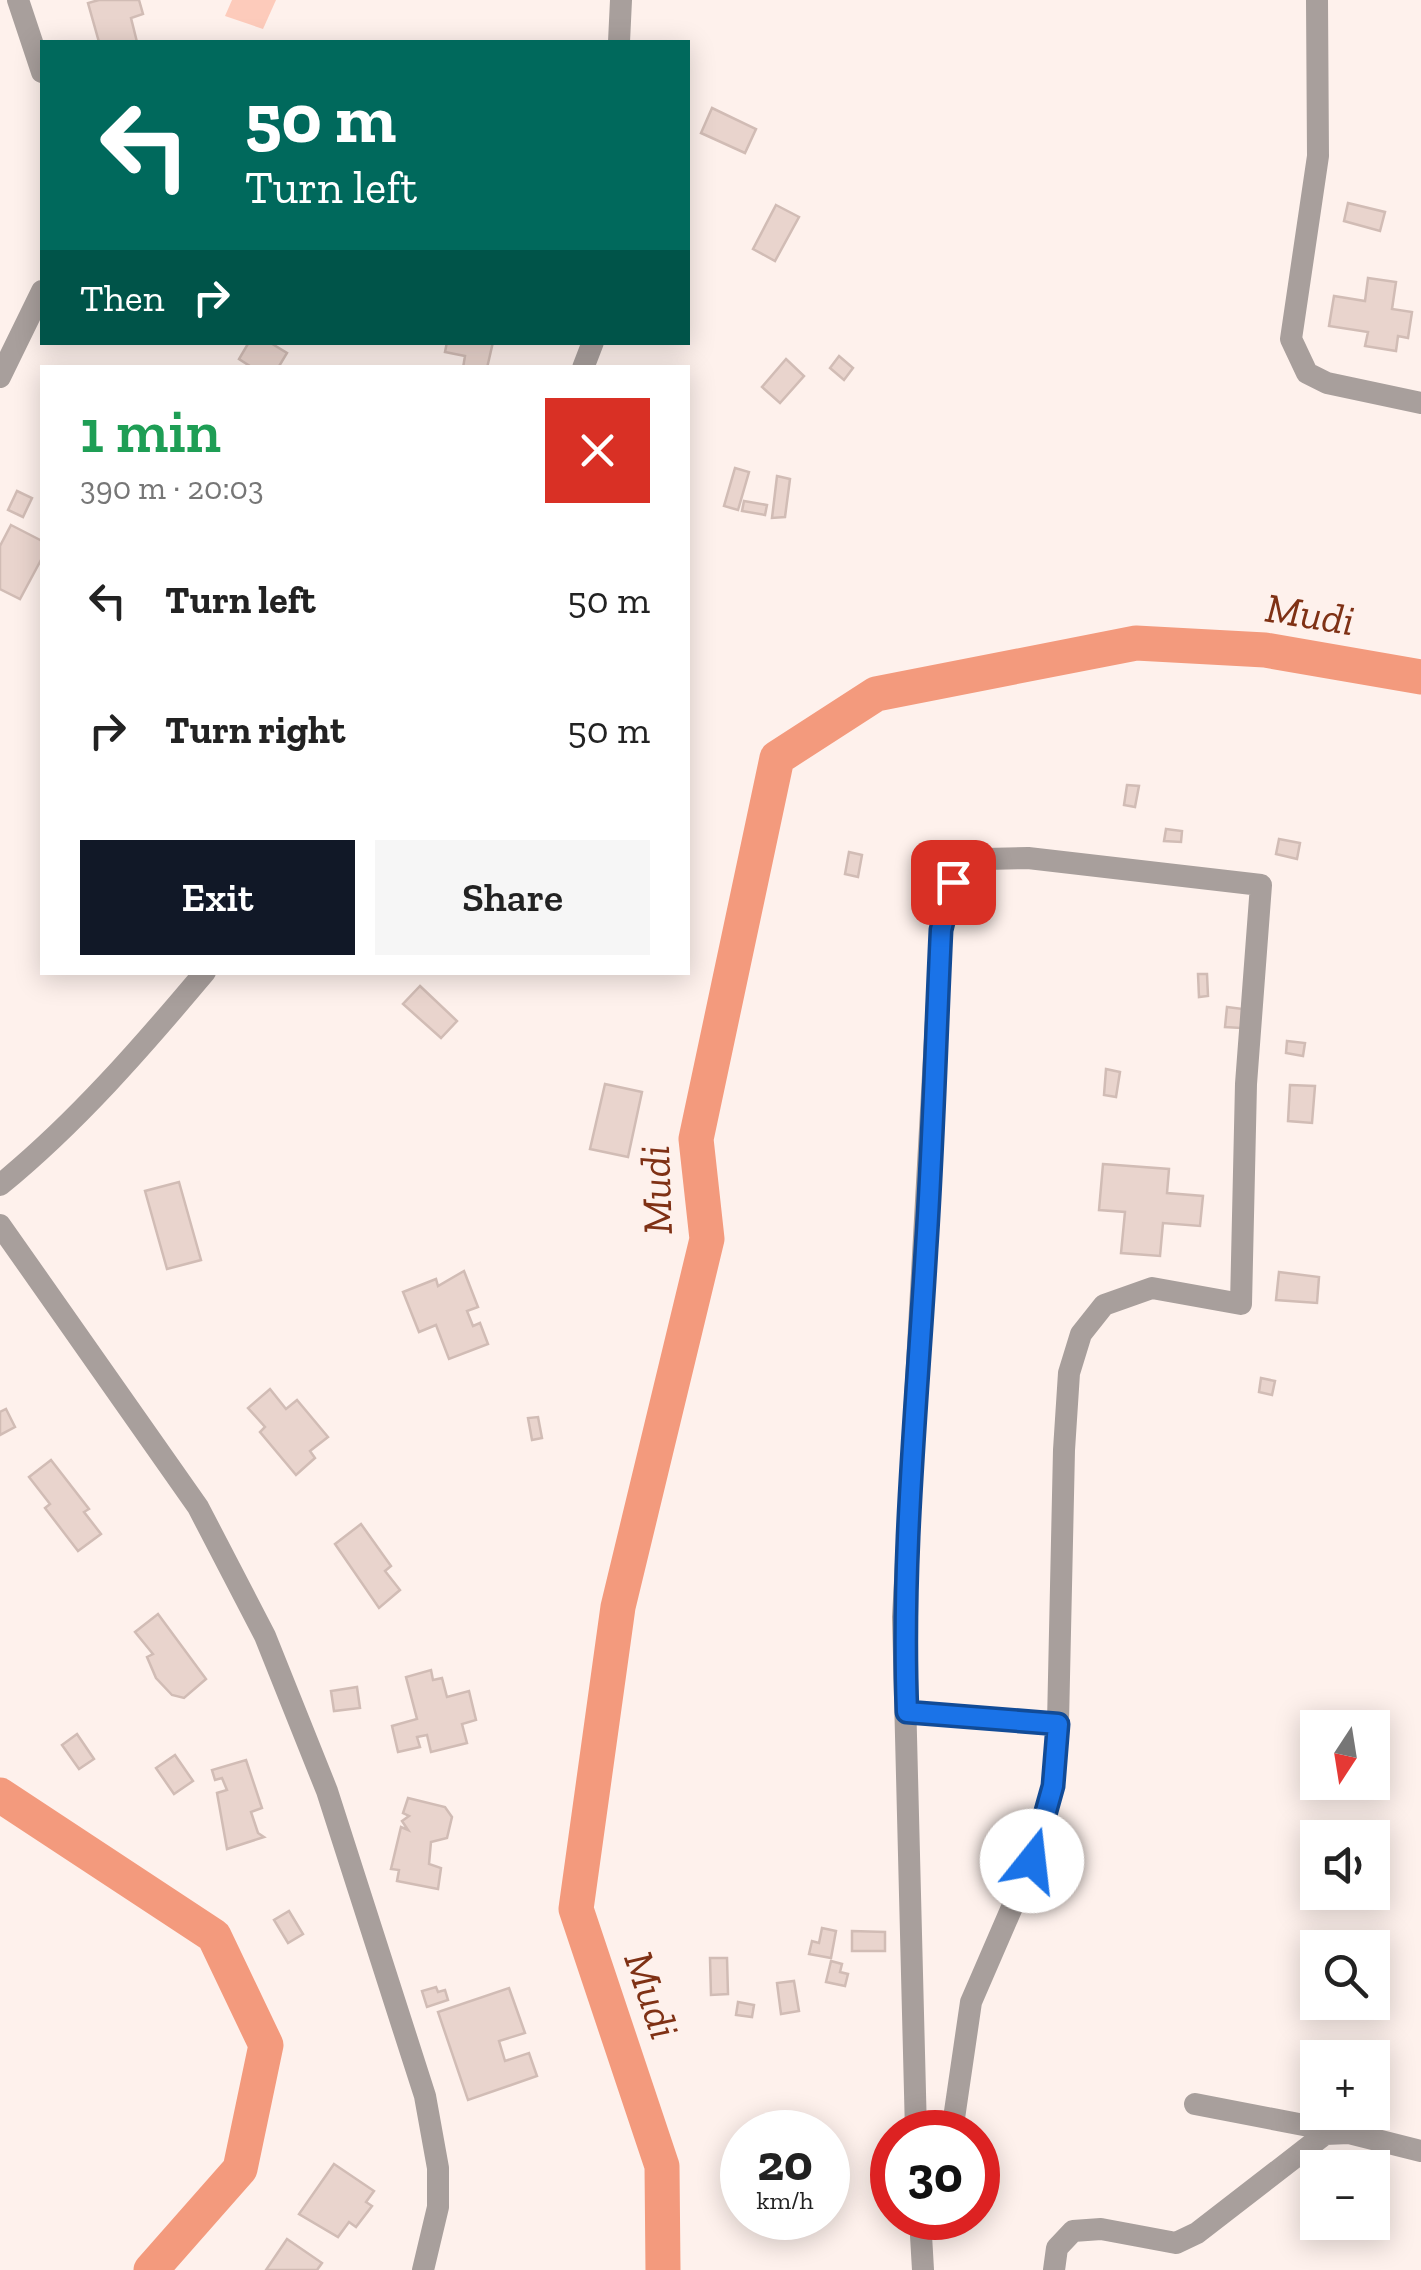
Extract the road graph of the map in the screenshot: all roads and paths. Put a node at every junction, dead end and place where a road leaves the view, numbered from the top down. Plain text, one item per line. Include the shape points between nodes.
1 (18, 0) edge
2 (621, 0) edge
3 (1317, 0) edge
4 (618, 40) edge
5 (40, 66) edge
6 (40, 294) edge
7 (0, 377) edge
8 (1421, 403) edge
9 (202, 975) edge
10 (0, 1185) edge
11 (0, 1225) edge
12 (907, 1712) junction
13 (1058, 1724) junction
14 (1195, 2104) dead end
15 (916, 2110) edge
16 (955, 2110) edge
17 (1349, 2134) junction
18 (1421, 2151) edge
19 (921, 2240) edge
20 (932, 2240) edge
21 (923, 2269) edge
22 (423, 2270) edge
23 (1054, 2270) edge

1 - 5 street
2 - 4 street
3 - 8 street via 1318,156 1291,339 1307,373 1327,383
6 - 7 street
9 - 10 street via 136,1052
11 - 22 street via 198,1507 264,1636 328,1791 424,2096 438,2207
12 - 13 street
12 - 13 street via 903,1617 914,1377 941,930 953,882 985,859 1028,858 1262,885 1246,1084 1241,1304 1152,1288 1104,1306 1081,1334 1069,1373 1064,1450
12 - 15 street
13 - 16 street via 1053,1786 1032,1861 971,2002
14 - 17 street
17 - 18 street
17 - 23 street via 1325,2134 1176,2243 1101,2229 1073,2232 1058,2248
19 - 21 street
20 - 21 street

